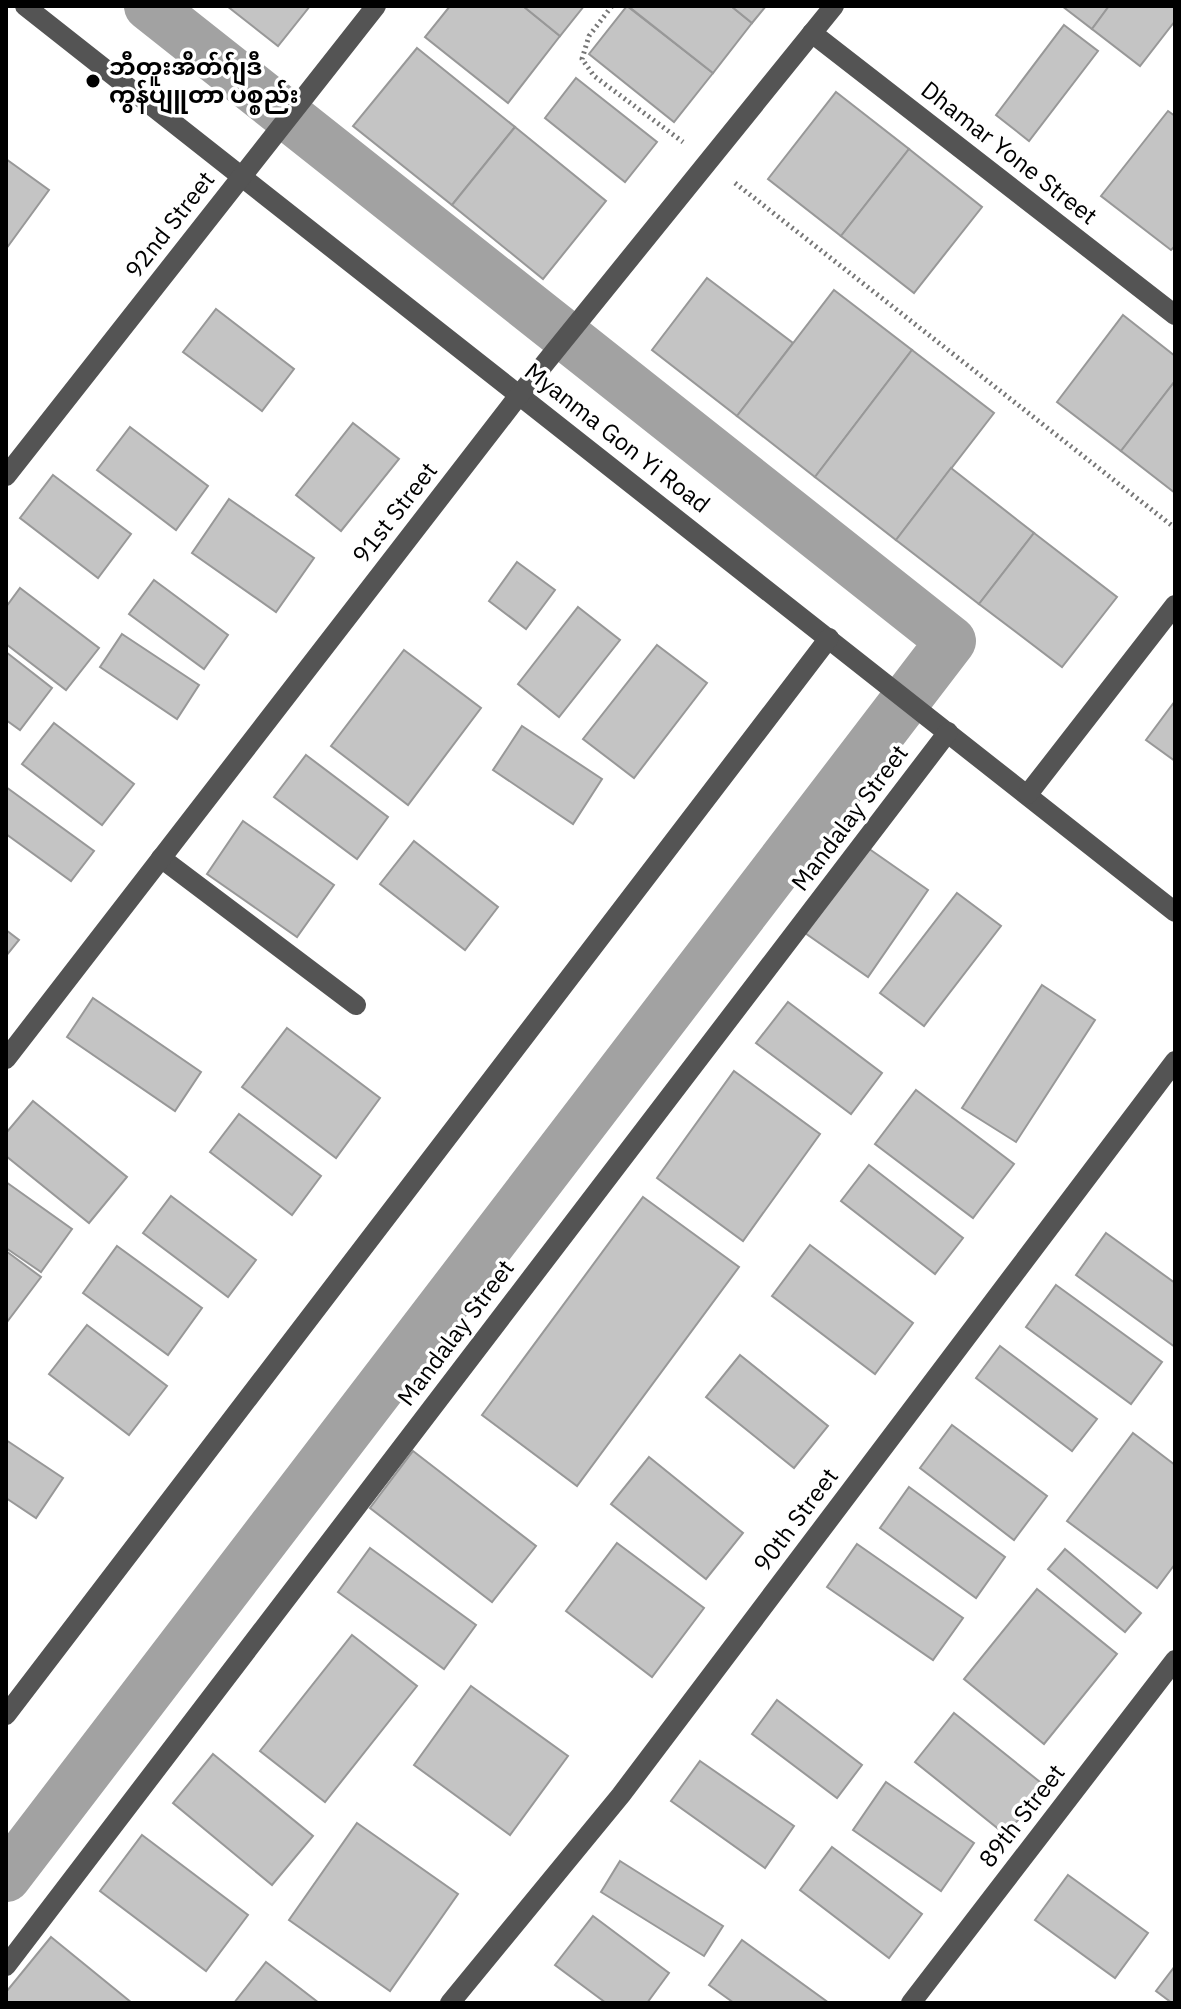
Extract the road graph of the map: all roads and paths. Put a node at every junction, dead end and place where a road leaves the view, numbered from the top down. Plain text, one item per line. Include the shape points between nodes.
1 (25, 6) edge
2 (376, 6) edge
3 (612, 6) edge
4 (834, 6) edge
5 (812, 33) junction
6 (708, 161) junction
7 (241, 176) junction
8 (1175, 315) edge
9 (520, 394) junction
10 (6, 476) edge
11 (1175, 528) edge
12 (1175, 605) edge
13 (829, 638) junction
14 (948, 732) junction
15 (1028, 794) junction
16 (161, 858) junction
17 (1175, 912) edge
18 (356, 1005) dead end
19 (6, 1059) edge
20 (1175, 1061) edge
21 (1175, 1660) edge
22 (6, 1715) edge
23 (6, 1966) edge
24 (450, 2003) edge
25 (911, 2003) edge

1 - 7 street, Myanma Gon Yi Road
2 - 7 street, 92nd Street
3 - 6 path via 589,36 582,59 594,76
4 - 5 street, 91st Street
5 - 6 street, 91st Street
5 - 8 street, Dhamar Yone Street
6 - 9 street, 91st Street
6 - 11 path
7 - 9 street, Myanma Gon Yi Road
7 - 10 street, 92nd Street
9 - 13 street, Myanma Gon Yi Road
9 - 16 street, 91st Street
12 - 15 street
13 - 14 street, Myanma Gon Yi Road
13 - 22 street
14 - 15 street, Myanma Gon Yi Road
14 - 23 street, Mandalay Street
15 - 17 street, Myanma Gon Yi Road
16 - 18 street
16 - 19 street, 91st Street
20 - 24 street, 90th Street via 621,1795
21 - 25 street, 89th Street

